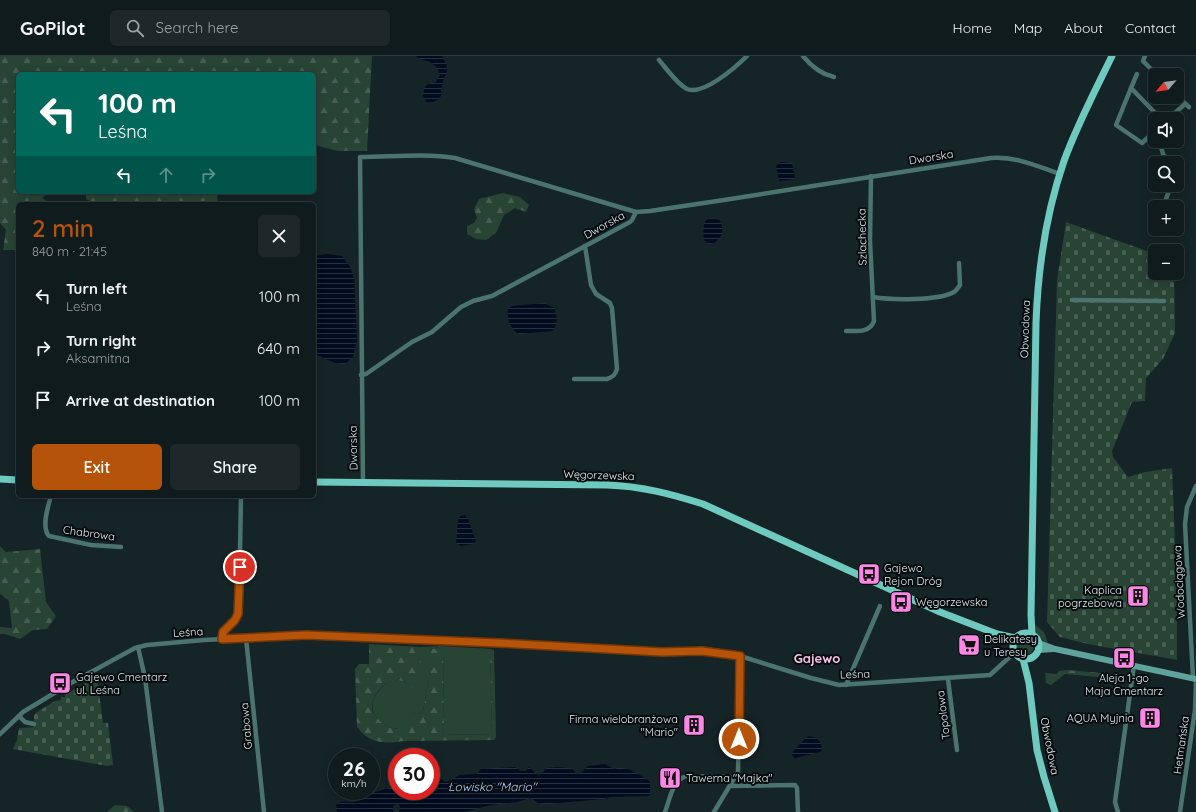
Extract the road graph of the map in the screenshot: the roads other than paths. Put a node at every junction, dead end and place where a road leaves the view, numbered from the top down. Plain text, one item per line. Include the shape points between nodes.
1 (747, 56) edge
2 (803, 56) edge
3 (1112, 56) edge
4 (1145, 56) edge
5 (659, 60) dead end
6 (1150, 68) edge
7 (1137, 74) dead end
8 (834, 77) dead end
9 (1131, 88) junction
10 (1184, 102) edge
11 (1154, 112) edge
12 (1178, 112) edge
13 (1148, 138) edge
14 (1060, 174) junction
15 (871, 176) junction
16 (636, 212) junction
17 (585, 246) junction
18 (959, 263) dead end
19 (873, 297) junction
20 (1072, 300) dead end
21 (1164, 301) dead end
22 (846, 331) dead end
23 (361, 374) junction
24 (574, 379) dead end
25 (0, 480) edge
26 (16, 480) edge
27 (316, 482) edge
28 (363, 483) junction
29 (1196, 486) edge
30 (50, 498) edge
31 (241, 498) edge
32 (121, 547) dead end
33 (880, 606) dead end
34 (1031, 616) junction
35 (1024, 633) junction
36 (997, 634) junction
37 (1032, 634) junction
38 (246, 638) junction
39 (1015, 638) junction
40 (222, 639) junction
41 (138, 647) junction
42 (1039, 647) junction
43 (1013, 649) junction
44 (740, 656) junction
45 (1027, 659) junction
46 (1134, 665) junction
47 (948, 679) junction
48 (1195, 680) edge
49 (846, 685) junction
50 (19, 716) junction
51 (34, 724) dead end
52 (0, 734) edge
53 (956, 750) dead end
54 (736, 777) junction
55 (730, 786) junction
56 (162, 812) edge
57 (264, 812) edge
58 (665, 812) edge
59 (714, 812) edge
60 (798, 812) edge
61 (1055, 812) edge
62 (1118, 812) edge
63 (1180, 812) edge

1 - 5 street via 725,76 694,90 681,85
2 - 8 street via 816,69
3 - 14 main road, Obwodowa via 1080,120
4 - 6 street via 1143,60
7 - 9 street
9 - 11 street
9 - 13 street via 1116,125 1142,143
10 - 12 street via 1187,105
14 - 15 street, Dworska via 1004,157
14 - 34 main road, Obwodowa via 1046,231 1037,296
15 - 16 street, Dworska
15 - 19 street, Szlachecka via 870,241
16 - 17 street, Dworska via 632,220
16 - 23 street via 455,158 360,157
17 - 23 street, Dworska via 492,296 466,303 432,332 412,342 366,374
17 - 24 street via 591,285 596,294 610,302 612,308 617,369 611,378 607,379
18 - 19 street via 960,285 954,292 910,299
19 - 22 street, Szlachecka via 874,321 870,328
20 - 21 street
23 - 28 street, Dworska
25 - 26 main road
27 - 28 main road, Węgorzewska
28 - 36 main road, Węgorzewska via 607,485 663,492 703,504 906,597
29 - 48 street, Wodociągowa via 1187,507 1185,524
30 - 32 street, Chabrowa via 46,510 45,528 49,536 91,545
31 - 40 street via 239,608 235,620 223,632
33 - 49 street
34 - 35 main road, Obwodowa
34 - 37 main road, Obwodowa
35 - 37 main road
35 - 39 main road
36 - 39 main road, Węgorzewska
36 - 43 main road, Węgorzewska
37 - 42 main road via 1038,640
38 - 40 street, Leśna
38 - 44 street, Leśna via 306,635 662,652 702,651
38 - 57 street, Grabowa
39 - 43 main road
40 - 41 street, Leśna
41 - 50 street, Leśna via 71,683
41 - 56 street
42 - 45 main road via 1035,655
42 - 46 street
43 - 45 main road via 1017,656
43 - 47 street, Leśna via 990,675
44 - 49 street, Leśna via 818,680
44 - 54 street via 739,765
45 - 61 main road, Obwodowa via 1037,750
46 - 48 street
46 - 62 street via 1115,802
47 - 49 street, Leśna
47 - 53 street, Topolowa
48 - 63 street, Hetmańska via 1194,716
50 - 51 street via 25,722
50 - 52 street, Leśna
54 - 55 street
54 - 58 street via 686,776 674,788
55 - 59 street
55 - 60 street via 795,785

